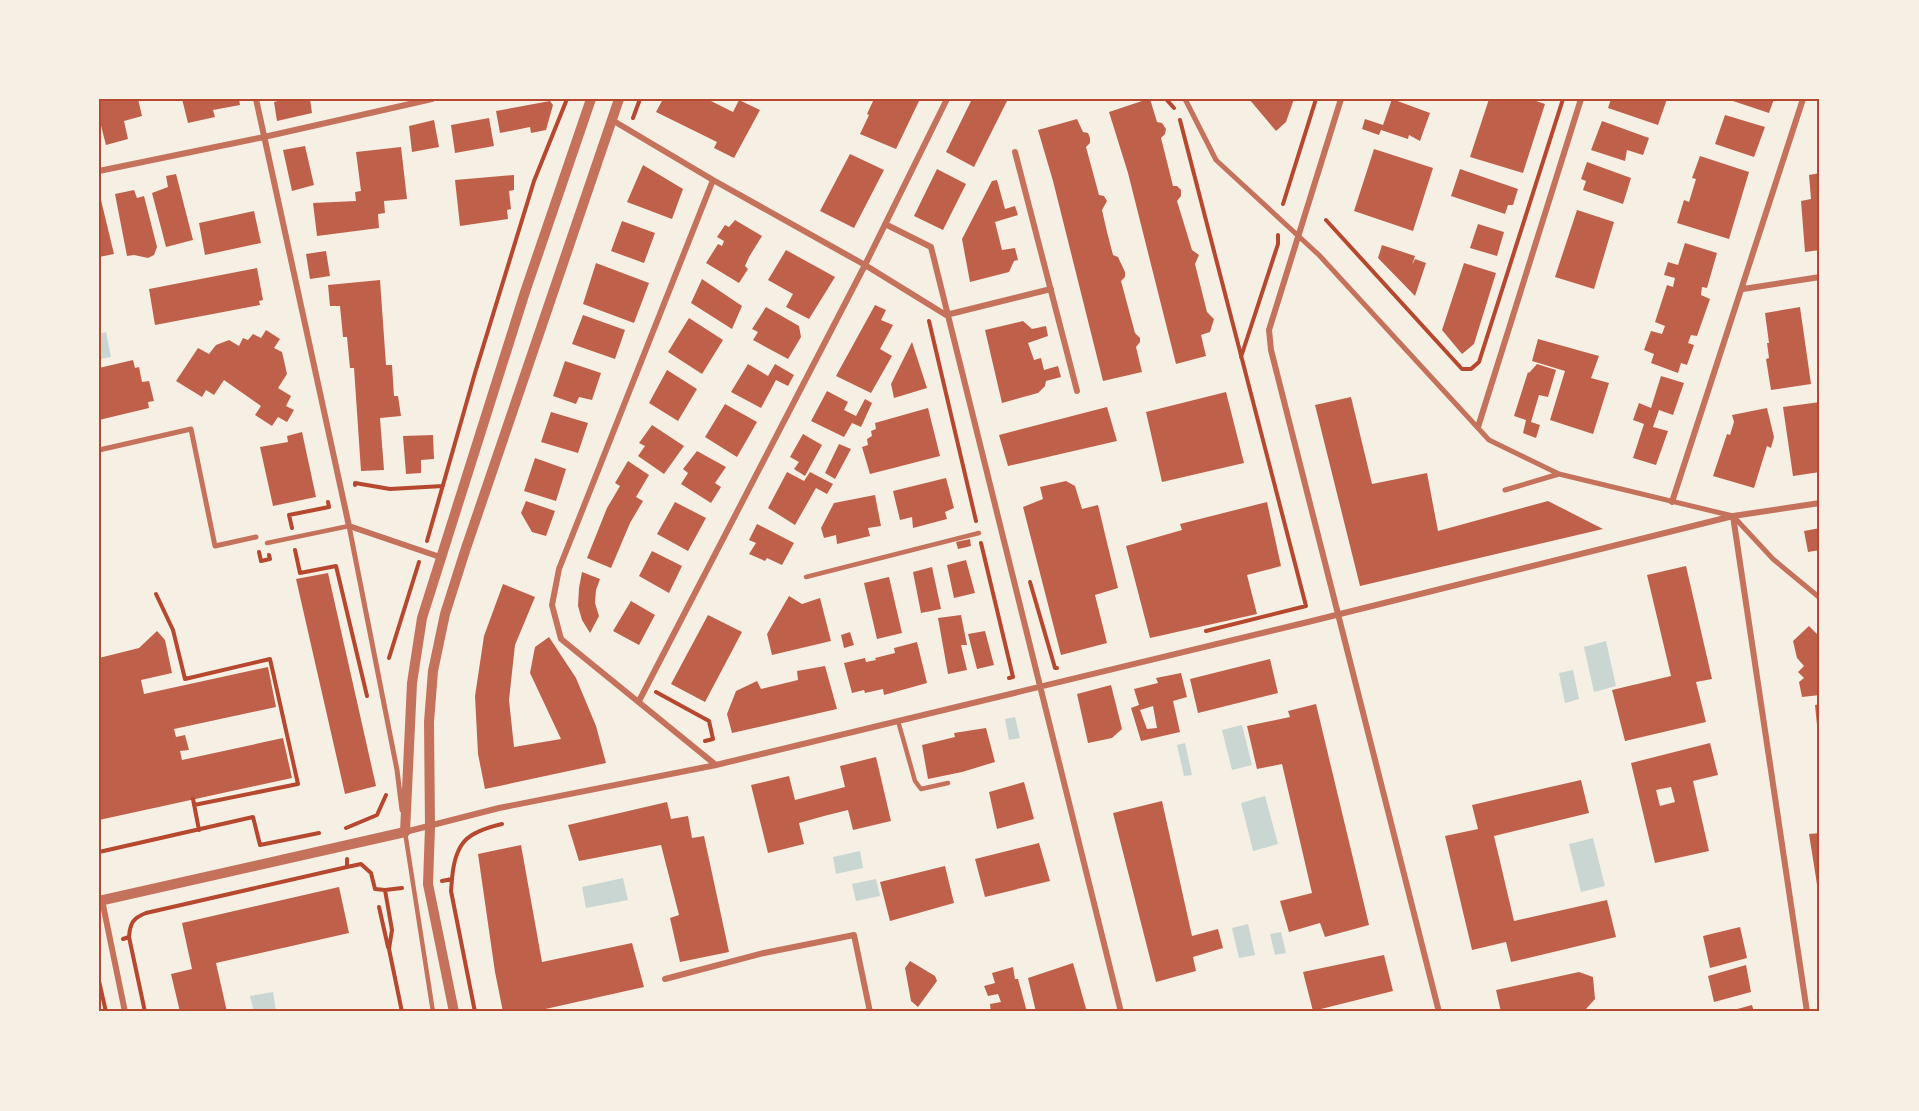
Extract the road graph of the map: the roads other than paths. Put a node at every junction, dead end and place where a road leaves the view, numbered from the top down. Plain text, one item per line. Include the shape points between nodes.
1 (256, 99) edge
2 (432, 99) edge
3 (591, 99) edge
4 (619, 99) edge
5 (947, 99) edge
6 (1185, 99) edge
7 (1341, 99) edge
8 (1581, 99) edge
9 (1803, 99) edge
10 (611, 120) junction
11 (264, 137) junction
12 (1015, 152) dead end
13 (99, 171) edge
14 (713, 180) junction
15 (885, 224) junction
16 (1299, 236) junction
17 (865, 265) junction
18 (1820, 277) edge
19 (1743, 289) junction
20 (1051, 290) junction
21 (946, 315) junction
22 (1077, 391) dead end
23 (1478, 427) junction
24 (99, 450) edge
25 (1559, 474) junction
26 (1505, 490) dead end
27 (1672, 502) junction
28 (1820, 502) edge
29 (1733, 516) junction
30 (349, 526) junction
31 (979, 533) dead end
32 (256, 537) dead end
33 (267, 543) dead end
34 (440, 556) junction
35 (806, 577) dead end
36 (1820, 598) edge
37 (1338, 614) junction
38 (1041, 686) junction
39 (639, 701) junction
40 (898, 721) junction
41 (716, 765) junction
42 (948, 783) dead end
43 (430, 826) junction
44 (405, 832) junction
45 (100, 901) edge
46 (665, 979) dead end
47 (125, 1012) edge
48 (433, 1012) edge
49 (454, 1012) edge
50 (870, 1012) edge
51 (1121, 1012) edge
52 (1439, 1012) edge
53 (1807, 1012) edge

1 - 11 street
2 - 11 street
3 - 34 street
4 - 10 street
5 - 15 street
6 - 16 street via 1216,160
7 - 16 street
8 - 23 street
9 - 19 street
10 - 14 street
10 - 43 street via 445,614 433,671 430,712
11 - 13 street
11 - 30 street
12 - 20 street
14 - 17 street
14 - 39 street via 559,569 552,605 561,639
15 - 17 street
15 - 21 street via 931,247
16 - 23 street
16 - 37 street via 1269,330 1271,350
17 - 21 street
17 - 39 street
18 - 19 street
19 - 27 street
20 - 21 street
20 - 22 street
21 - 38 street
23 - 25 street via 1489,440
24 - 32 street via 191,429 215,546
25 - 26 street
25 - 27 street
27 - 29 street
28 - 29 street
29 - 36 street via 1773,559
29 - 37 street
29 - 53 street
30 - 33 lane
30 - 34 street
30 - 44 street via 397,770
31 - 35 lane
34 - 44 street via 422,618 412,683
37 - 38 street
37 - 52 street
38 - 40 street
38 - 51 street
39 - 41 street
40 - 41 street
40 - 42 lane via 915,782 921,789
41 - 43 street via 499,808
43 - 44 street
43 - 49 street via 428,884
44 - 45 street
44 - 48 lane
45 - 47 street
46 - 50 street via 854,935

